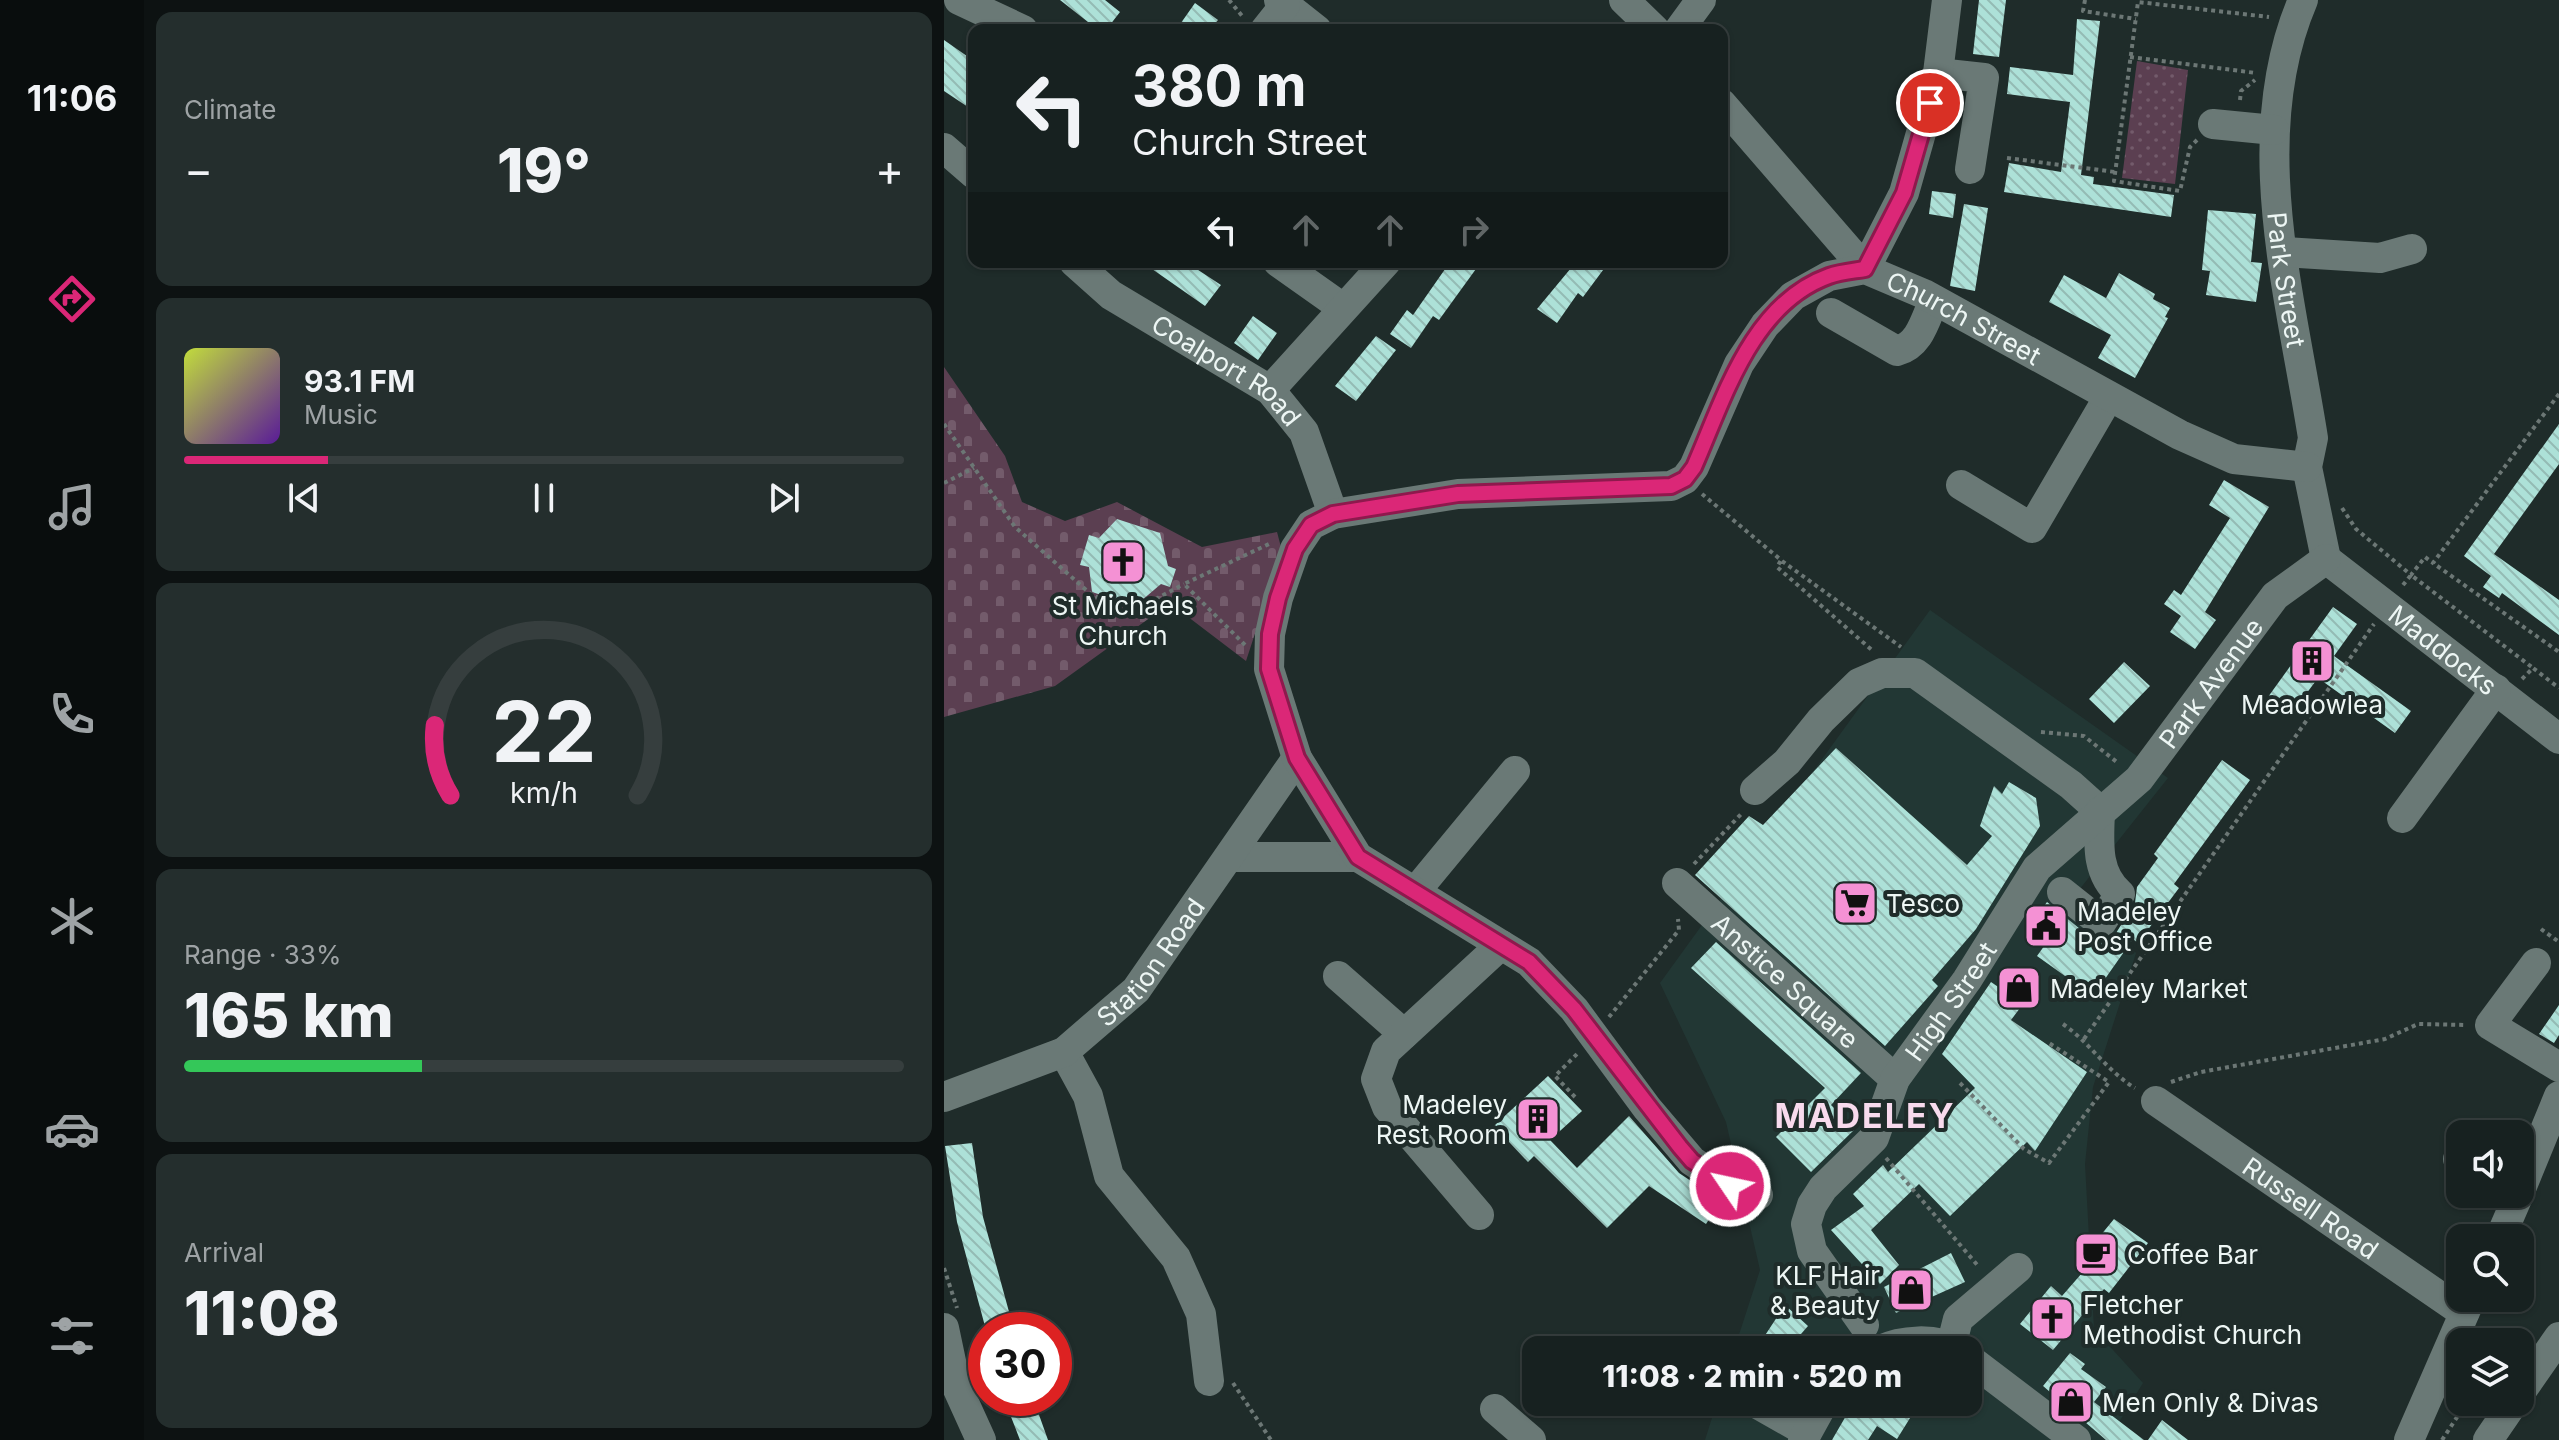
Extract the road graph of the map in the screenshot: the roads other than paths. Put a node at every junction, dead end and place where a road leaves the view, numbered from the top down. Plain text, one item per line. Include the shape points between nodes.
1 (959, 0) edge
2 (1624, 0) edge
3 (1701, 0) edge
4 (1947, 0) edge
5 (2303, 0) edge
6 (1282, 2) edge
7 (1018, 18) edge
8 (1256, 24) edge
9 (1310, 24) edge
10 (1649, 24) edge
11 (1683, 24) edge
12 (1938, 73) junction
13 (1728, 111) edge
14 (2225, 125) road end
15 (2274, 130) junction
16 (944, 148) edge
17 (968, 169) edge
18 (1970, 169) dead end
19 (2412, 249) dead end
20 (2284, 252) junction
21 (1081, 268) edge
22 (1286, 268) edge
23 (1380, 268) edge
24 (1865, 269) junction
25 (1934, 300) junction
26 (1343, 308) junction
27 (1831, 313) dead end
28 (1270, 390) junction
29 (2108, 398) junction
30 (2310, 479) junction
31 (1961, 485) dead end
32 (1322, 519) junction
33 (2326, 559) junction
34 (2509, 684) junction
35 (2559, 739) edge
36 (1297, 758) junction
37 (1515, 771) dead end
38 (1754, 799) road end
39 (2100, 811) junction
40 (2402, 818) dead end
41 (1230, 857) junction
42 (1358, 857) junction
43 (1677, 883) road end
44 (1415, 892) junction
45 (2062, 892) dead end
46 (1501, 945) junction
47 (2536, 963) dead end
48 (1338, 976) dead end
49 (1404, 1034) junction
50 (1064, 1052) junction
51 (2559, 1067) edge
52 (1895, 1079) junction
53 (2161, 1093) road end
54 (2559, 1096) edge
55 (944, 1097) edge
56 (2534, 1141) edge
57 (1758, 1195) dead end
58 (1479, 1215) dead end
59 (2006, 1277) road end
60 (2446, 1290) edge
61 (2465, 1312) edge
62 (944, 1328) edge
63 (1860, 1336) edge
64 (1863, 1336) edge
65 (1882, 1336) edge
66 (1958, 1336) edge
67 (2559, 1337) edge
68 (1212, 1356) road end
69 (1982, 1371) edge
70 (2534, 1373) edge
71 (1495, 1409) dead end
72 (1775, 1416) edge
73 (1816, 1416) edge
74 (2504, 1416) edge
75 (2061, 1435) edge
76 (1805, 1436) edge
77 (981, 1440) edge
78 (1531, 1440) edge
79 (2409, 1440) edge
80 (2488, 1440) edge

1 - 7 street
2 - 10 street
3 - 11 street
4 - 12 street
5 - 15 street, Park Street via 2290,31
6 - 8 street
6 - 9 street
12 - 18 street via 1984,78
12 - 24 street via 1904,193
13 - 24 street
14 - 15 street
15 - 20 street, Park Street
16 - 17 street
19 - 20 street via 2380,258
20 - 30 street, Park Street via 2313,438
21 - 28 street, Coalport Road via 1111,295
22 - 26 street
23 - 26 street
24 - 25 street, Church Street
24 - 32 street, Church Street via 1829,276 1793,296 1765,325 1739,364 1694,467 1671,486 1458,494
25 - 27 street via 1917,339 1897,351
25 - 29 street, Church Street via 2010,328
26 - 28 street
28 - 32 street, Coalport Road via 1304,432
29 - 30 street, Church Street via 2234,459
29 - 31 street via 2032,528
30 - 33 street, Park Street
32 - 36 street via 1295,549 1270,634 1269,669
33 - 34 street, Maddocks via 2386,607
33 - 39 street, Park Avenue via 2275,596 2139,779
34 - 35 street, Maddocks
34 - 40 street
36 - 41 street, Station Road
36 - 42 street
37 - 44 street
38 - 39 street via 1859,683 1882,673 1915,673
39 - 45 street via 2103,873 2120,894 2101,923
39 - 52 street, High Street via 2037,868 1967,980
41 - 42 street
41 - 50 street, Station Road via 1136,990
42 - 44 street
43 - 52 street, Anstice Square
44 - 46 street
46 - 49 street
46 - 57 street via 1529,962 1595,1036 1692,1161 1730,1186
47 - 51 street via 2490,1025
48 - 49 street
49 - 58 street via 1386,1051 1376,1079 1387,1107
50 - 55 street, Station Road
50 - 68 street via 1088,1096 1109,1176 1176,1258 1201,1314
52 - 63 street, High Street via 1874,1138 1823,1188 1806,1224 1812,1251
53 - 60 street, Russell Road
54 - 56 street
59 - 66 street via 1958,1319
61 - 79 street
62 - 77 street via 956,1385
64 - 65 street, High Street via 1879,1327
67 - 70 street
69 - 75 street
71 - 78 street
72 - 76 street
73 - 76 street
74 - 80 street

